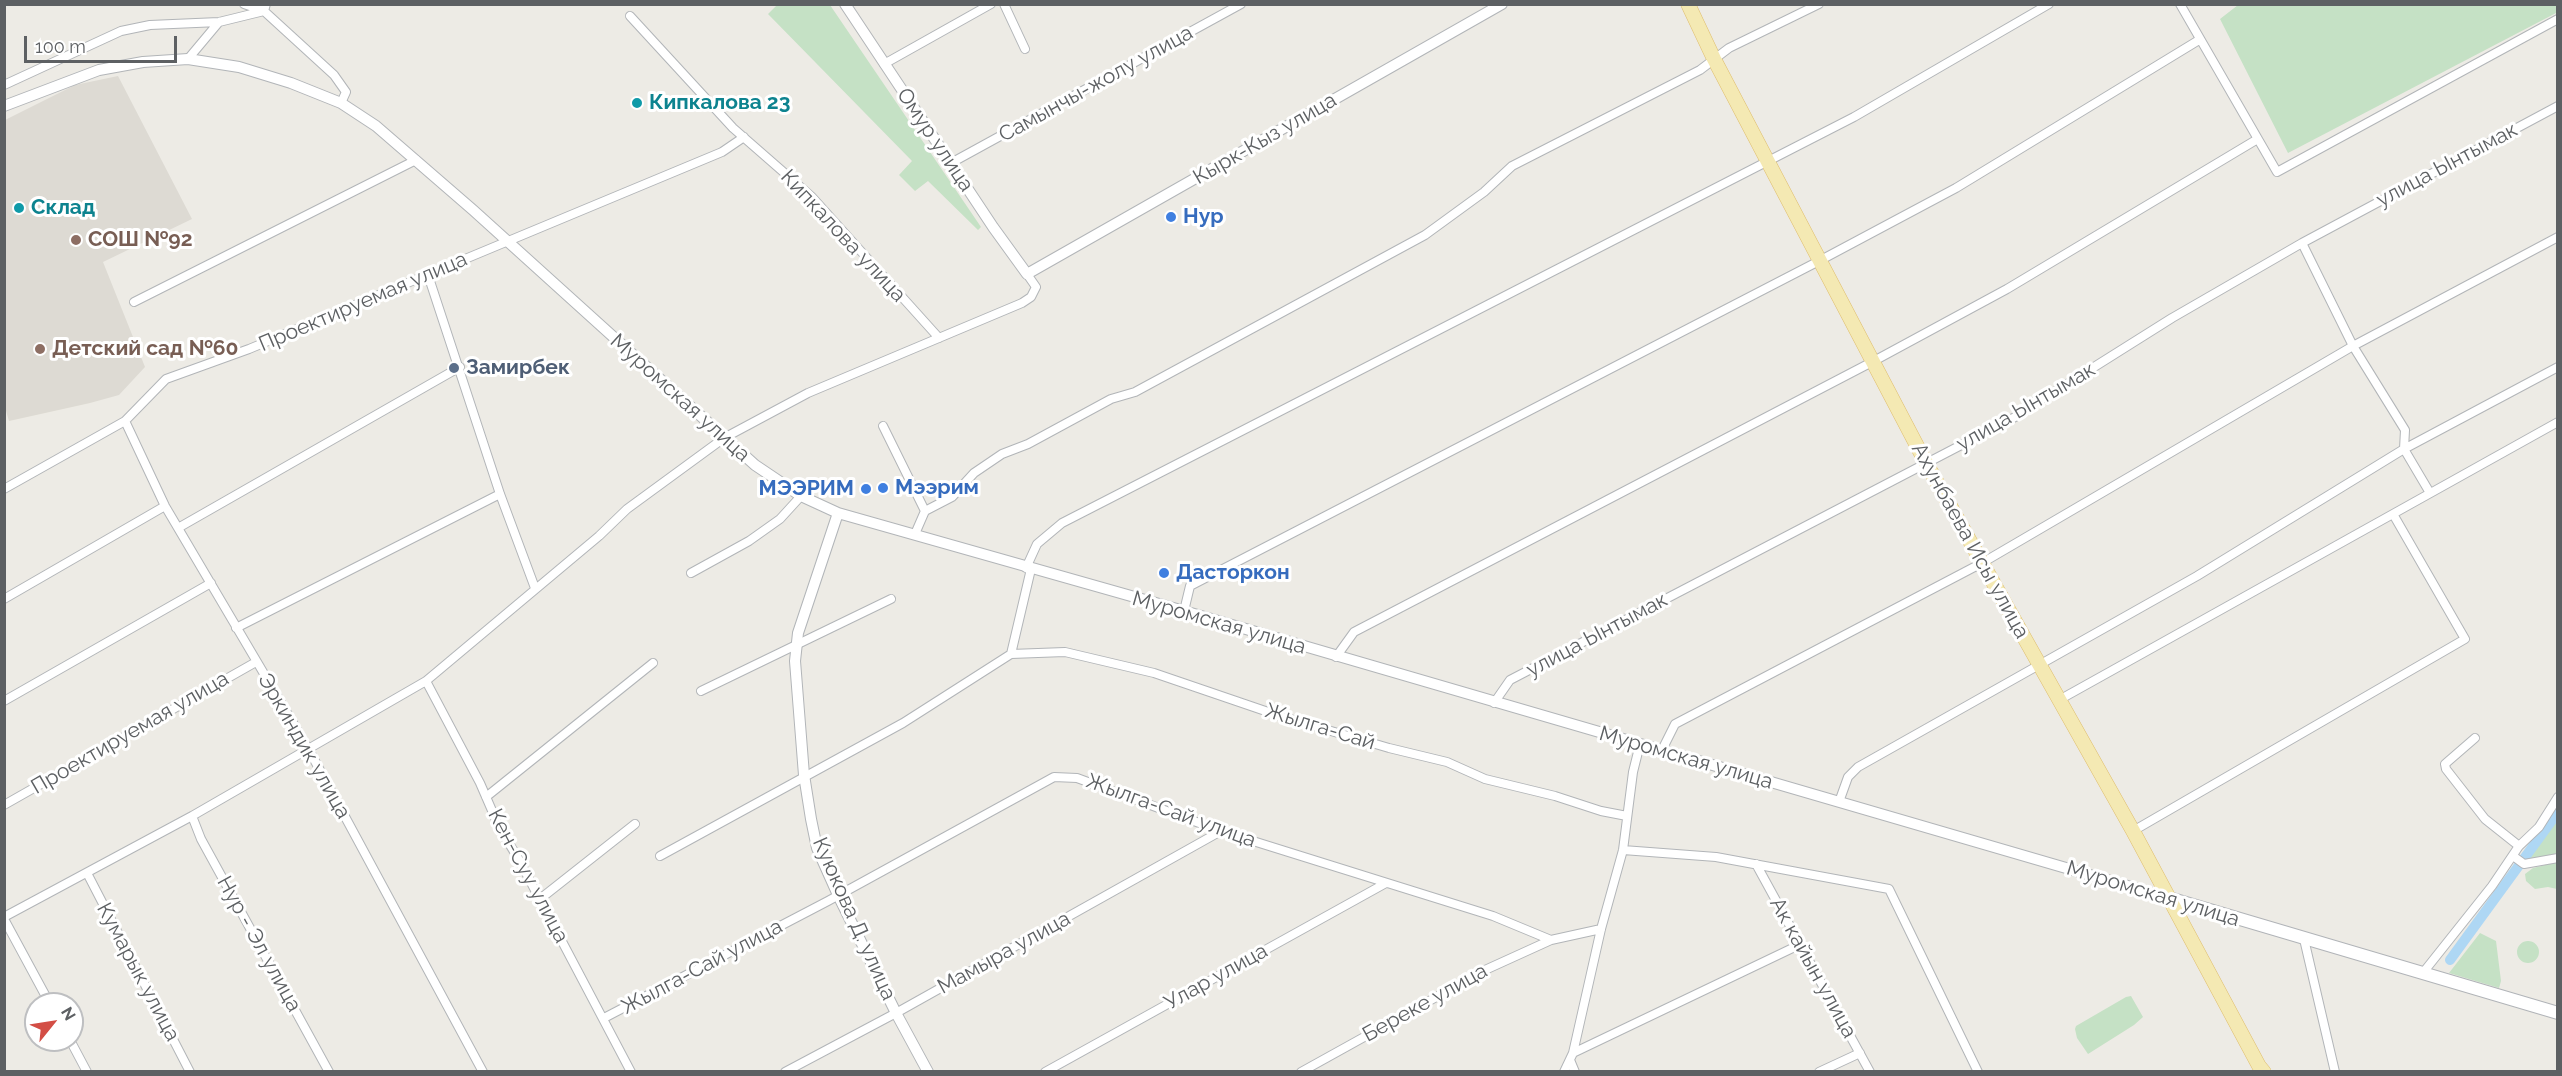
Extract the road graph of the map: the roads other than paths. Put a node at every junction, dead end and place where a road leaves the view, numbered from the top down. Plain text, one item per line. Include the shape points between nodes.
1 (244, 4) edge
2 (845, 4) edge
3 (991, 4) edge
4 (1004, 4) edge
5 (1241, 4) edge
6 (1502, 4) edge
7 (1819, 4) edge
8 (2049, 4) edge
9 (2180, 4) edge
10 (1690, 7) edge
11 (265, 8) edge
12 (630, 16) dead end
13 (2558, 19) edge
14 (219, 22) junction
15 (2199, 40) junction
16 (1025, 49) dead end
17 (188, 59) junction
18 (1714, 59) junction
19 (884, 64) junction
20 (4, 85) edge
21 (341, 103) junction
22 (4, 105) edge
23 (2558, 106) edge
24 (744, 137) junction
25 (2256, 140) junction
26 (416, 160) junction
27 (1767, 160) junction
28 (951, 163) junction
29 (2558, 237) edge
30 (507, 242) junction
31 (2302, 243) junction
32 (1819, 261) junction
33 (1027, 274) junction
34 (428, 275) junction
35 (134, 302) dead end
36 (939, 338) junction
37 (2353, 345) junction
38 (1872, 362) junction
39 (460, 367) junction
40 (2558, 367) edge
41 (125, 421) junction
42 (2558, 422) edge
43 (883, 426) dead end
44 (724, 438) junction
45 (2404, 449) junction
46 (1926, 463) junction
47 (4, 489) edge
48 (2430, 493) junction
49 (500, 494) junction
50 (801, 496) junction
51 (165, 506) junction
52 (925, 511) junction
53 (838, 513) junction
54 (2393, 514) junction
55 (178, 528) junction
56 (915, 534) junction
57 (1982, 563) junction
58 (1029, 568) junction
59 (691, 573) dead end
60 (211, 583) junction
61 (535, 588) junction
62 (4, 599) edge
63 (891, 599) dead end
64 (1184, 611) junction
65 (236, 628) junction
66 (797, 642) junction
67 (1011, 654) junction
68 (1336, 657) junction
69 (256, 662) junction
70 (653, 663) dead end
71 (2040, 665) junction
72 (426, 681) junction
73 (701, 691) dead end
74 (2059, 700) junction
75 (4, 701) edge
76 (1494, 703) junction
77 (2475, 738) dead end
78 (1640, 744) junction
79 (309, 750) junction
80 (1662, 750) junction
81 (804, 776) junction
82 (486, 797) junction
83 (2558, 797) edge
84 (1839, 802) junction
85 (4, 805) edge
86 (192, 816) junction
87 (1627, 816) junction
88 (635, 824) dead end
89 (1221, 831) junction
90 (2133, 831) junction
91 (2519, 846) junction
92 (1623, 850) junction
93 (660, 856) dead end
94 (2558, 858) edge
95 (2519, 860) junction
96 (1756, 864) junction
97 (87, 873) junction
98 (1386, 883) junction
99 (838, 895) junction
100 (2169, 898) junction
101 (540, 899) junction
102 (4, 918) edge
103 (1601, 929) junction
104 (2304, 939) junction
105 (1551, 940) junction
106 (1799, 945) junction
107 (2422, 974) junction
108 (44, 992) edge
109 (896, 1013) junction
110 (2558, 1013) edge
111 (604, 1018) junction
112 (77, 1052) edge
113 (1860, 1053) junction
114 (1571, 1057) junction
115 (2261, 1070) edge
116 (87, 1071) edge
117 (190, 1071) edge
118 (328, 1071) edge
119 (483, 1071) edge
120 (631, 1071) edge
121 (785, 1071) edge
122 (928, 1071) edge
123 (1045, 1071) edge
124 (1301, 1071) edge
125 (1564, 1071) edge
126 (1575, 1071) edge
127 (1819, 1071) edge
128 (1870, 1071) edge
129 (1978, 1071) edge
130 (2336, 1071) edge

1 - 11 street
2 - 19 street, Омур улица
3 - 19 street
4 - 16 street
5 - 28 street, Самынчы-жолу улица
6 - 33 street, Кырк-Кыз улица
7 - 18 street
8 - 27 street via 1854,117
9 - 15 street
10 - 18 main road, Ахунбаева Исы улица
11 - 14 street
11 - 21 street via 334,75 345,92
12 - 24 street, Кипкалова улица
13 - 25 street via 2277,172
14 - 17 street
14 - 20 street via 150,25 121,31
15 - 25 street
15 - 32 street via 1956,188
17 - 21 street, Муромская улица via 239,67
17 - 22 street, Муромская улица via 99,70
18 - 27 main road, Ахунбаева Исы улица
18 - 52 street via 1700,70 1512,166 1425,236 1135,392 1111,399 1029,444 1002,454 974,473 952,496
19 - 28 street, Омур улица
21 - 26 street, Муромская улица
23 - 31 street, улица Ынтымак
24 - 30 street via 722,152
24 - 36 street, Кипкалова улица via 812,197
25 - 38 street via 2007,289
26 - 30 street, Муромская улица
26 - 35 street
27 - 32 main road, Ахунбаева Исы улица
27 - 58 street via 1062,523 1037,544
28 - 33 street, Омур улица
29 - 37 street
30 - 34 street, Проектируемая улица
30 - 44 street, Муромская улица
31 - 37 street
31 - 46 street, улица Ынтымак via 2030,404 2017,416
32 - 38 main road, Ахунбаева Исы улица
32 - 64 street via 1190,586
33 - 36 street via 1036,287 1031,297
34 - 39 street
34 - 41 street, Проектируемая улица via 249,350 166,380
36 - 44 street via 808,393
37 - 45 street via 2405,430
37 - 57 street
38 - 46 main road, Ахунбаева Исы улица
38 - 68 street via 1354,632
39 - 49 street
39 - 55 street
40 - 45 street
41 - 47 street, Проектируемая улица
41 - 51 street, Эркиндик улица
42 - 48 street
43 - 52 street
44 - 50 street, Муромская улица
44 - 61 street via 627,508
45 - 48 street
45 - 71 street via 2197,576
46 - 57 main road, Ахунбаева Исы улица
46 - 76 street, улица Ынтымак via 1510,680
48 - 54 street
49 - 61 street
49 - 65 street
50 - 53 street, Муромская улица
50 - 59 street via 749,541
51 - 55 street, Эркиндик улица
51 - 62 street
52 - 56 street
53 - 56 street, Муромская улица
53 - 66 street, Куюкова Д. улица
54 - 74 street
54 - 90 street via 2465,639
55 - 60 street, Эркиндик улица
56 - 58 street, Муромская улица
57 - 71 main road, Ахунбаева Исы улица
57 - 80 street via 1675,724
58 - 64 street, Муромская улица
58 - 67 street
60 - 65 street, Эркиндик улица
60 - 75 street
61 - 72 street
63 - 66 street
64 - 68 street, Муромская улица
65 - 69 street, Эркиндик улица
66 - 73 street
66 - 81 street, Куюкова Д. улица
67 - 81 street via 903,723
67 - 87 street, Жылга-Сай via 1065,652 1154,673 1280,716 1447,762 1485,779
68 - 76 street, Муромская улица
69 - 79 street, Эркиндик улица
69 - 85 street, Проектируемая улица
70 - 82 street
71 - 74 main road, Ахунбаева Исы улица
71 - 84 street via 1858,767 1848,777
72 - 79 street
72 - 82 street, Кен-Суу улица
74 - 90 main road, Ахунбаева Исы улица
76 - 78 street, Муромская улица
77 - 91 street via 2445,764 2446,769 2485,819
78 - 80 street, Муромская улица
78 - 87 street
79 - 86 street
79 - 119 street, Эркиндик улица
80 - 84 street, Муромская улица
81 - 93 street
81 - 99 street, Куюкова Д. улица via 817,848
82 - 101 street, Кен-Суу улица
83 - 91 street via 2539,827
84 - 100 street, Муромская улица
86 - 97 street
86 - 118 street, Нур - Эл улица
87 - 92 street
88 - 101 street
89 - 98 street, Жылга-Сай улица
89 - 99 street, Жылга-Сай улица via 1077,778 1054,777
89 - 109 street, Мамыра улица
90 - 100 main road, Ахунбаева Исы улица
91 - 95 street
92 - 96 street
92 - 103 street
94 - 95 street
95 - 107 street
96 - 106 street, Ак кайын улица
96 - 129 street via 1889,889
97 - 102 street
97 - 117 street, Кумарык улица
98 - 105 street, Жылга-Сай улица via 1493,916
98 - 123 street, Улар улица
99 - 109 street, Куюкова Д. улица
99 - 111 street, Жылга-Сай улица
100 - 104 main road, Муромская улица
100 - 115 main road, Ахунбаева Исы улица
101 - 111 street, Кен-Суу улица
102 - 108 street
103 - 105 street
103 - 114 street
104 - 107 main road, Муромская улица
104 - 130 street
105 - 124 street, Береке улица via 1485,970
106 - 113 street, Ак кайын улица
106 - 114 street
107 - 110 main road, Муромская улица
109 - 121 street, Мамыра улица
109 - 122 street, Куюкова Д. улица
111 - 120 street, Кен-Суу улица
112 - 116 street
113 - 127 street
113 - 128 street, Ак кайын улица
114 - 125 street
114 - 126 street

